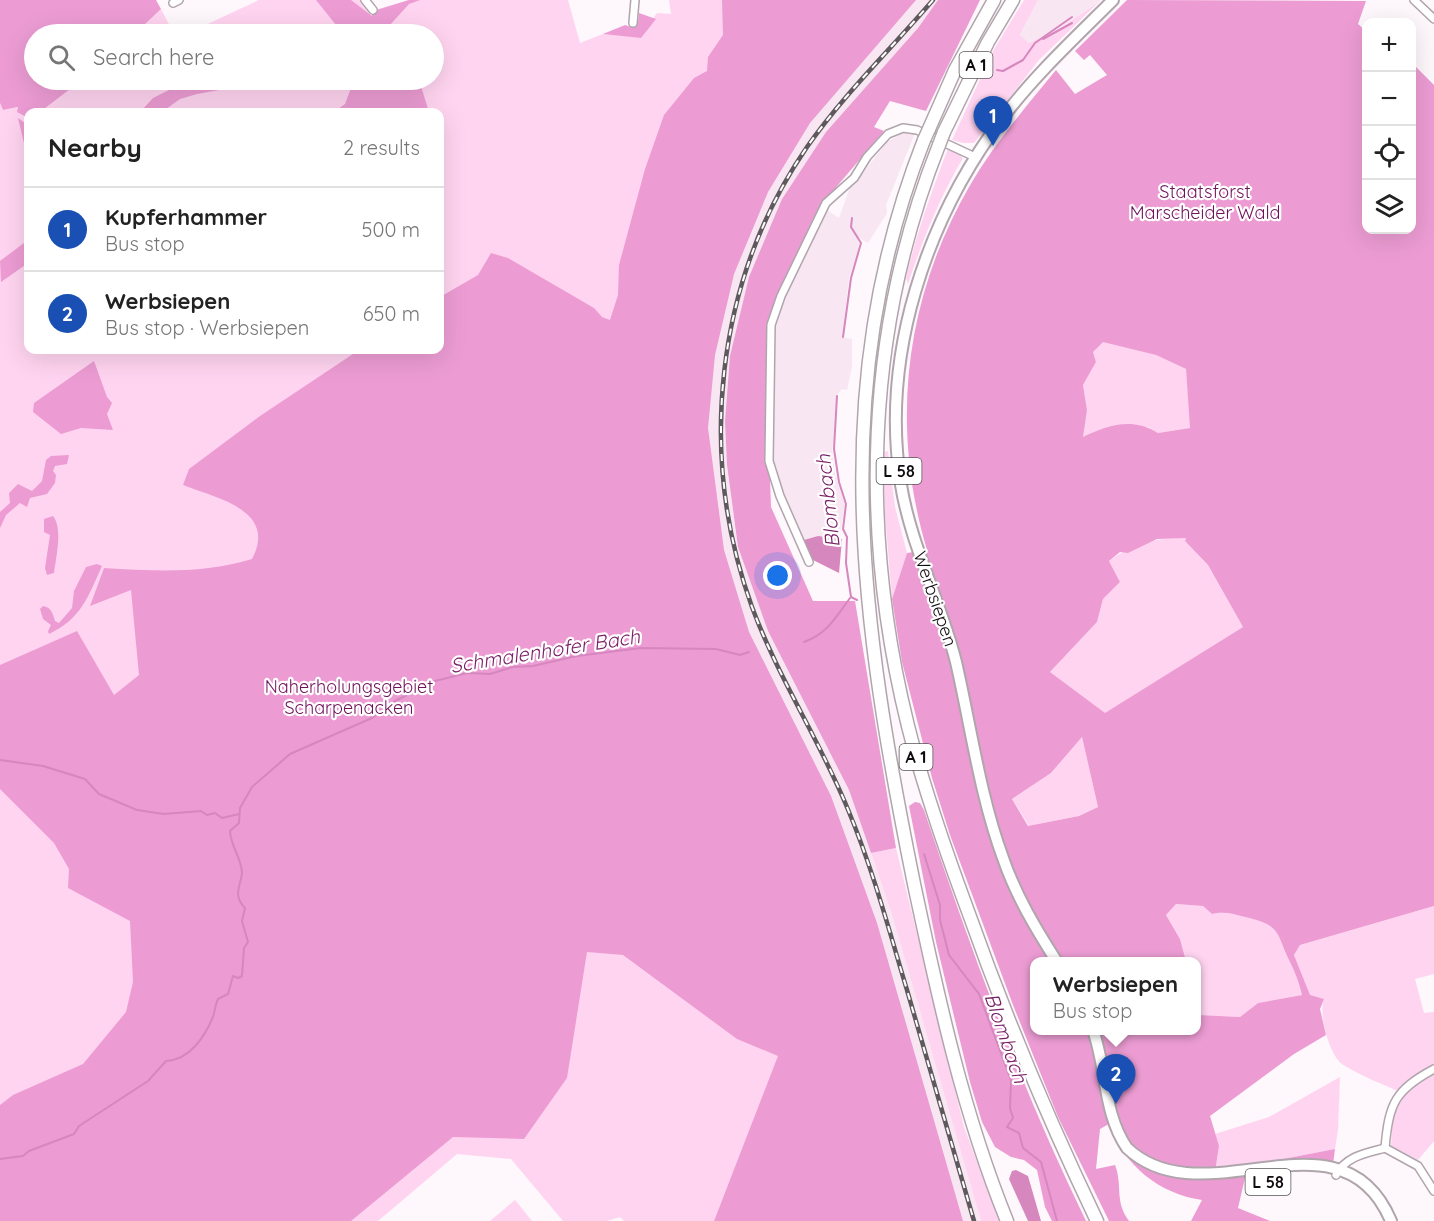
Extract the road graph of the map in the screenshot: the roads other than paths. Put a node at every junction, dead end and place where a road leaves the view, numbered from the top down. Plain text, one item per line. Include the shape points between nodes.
1 (365, 0) edge
2 (635, 0) edge
3 (994, 0) edge
4 (1013, 0) edge
5 (1113, 0) edge
6 (1414, 0) edge
7 (373, 10) dead end
8 (1434, 18) edge
9 (633, 23) dead end
10 (975, 157) junction
11 (809, 562) dead end
12 (1054, 957) edge
13 (1094, 1035) edge
14 (1434, 1069) edge
15 (1385, 1148) junction
16 (1336, 1175) junction
17 (1276, 1179) dead end
18 (1164, 1180) dead end
19 (1434, 1191) edge
20 (1007, 1221) edge
21 (1097, 1221) edge
22 (1391, 1221) edge

1 - 7 street
2 - 9 street
3 - 20 highway, A 1 via 955,70 927,134 889,245 869,346 861,458 862,533 887,744 933,974 975,1127
4 - 21 highway, A 1, bridge via 944,132 901,264 882,366 875,469 880,569 898,683 940,837 1045,1107
5 - 10 main road, L 58 via 1035,78
6 - 8 street
10 - 11 street via 916,130 903,128 888,134 854,178 826,203 781,296 771,326 769,461
10 - 12 main road, Werbsiepen / L 58 via 939,226 917,286 899,366 895,417 901,486 911,530 955,659 1003,859 1023,907
13 - 18 main road via 1111,1113 1120,1136 1135,1158
14 - 15 street via 1407,1084 1398,1095
15 - 16 street via 1352,1158 1341,1165
15 - 19 street via 1418,1166
16 - 17 main road, L 58 via 1304,1173
16 - 22 main road, L 58 via 1354,1181 1372,1194

